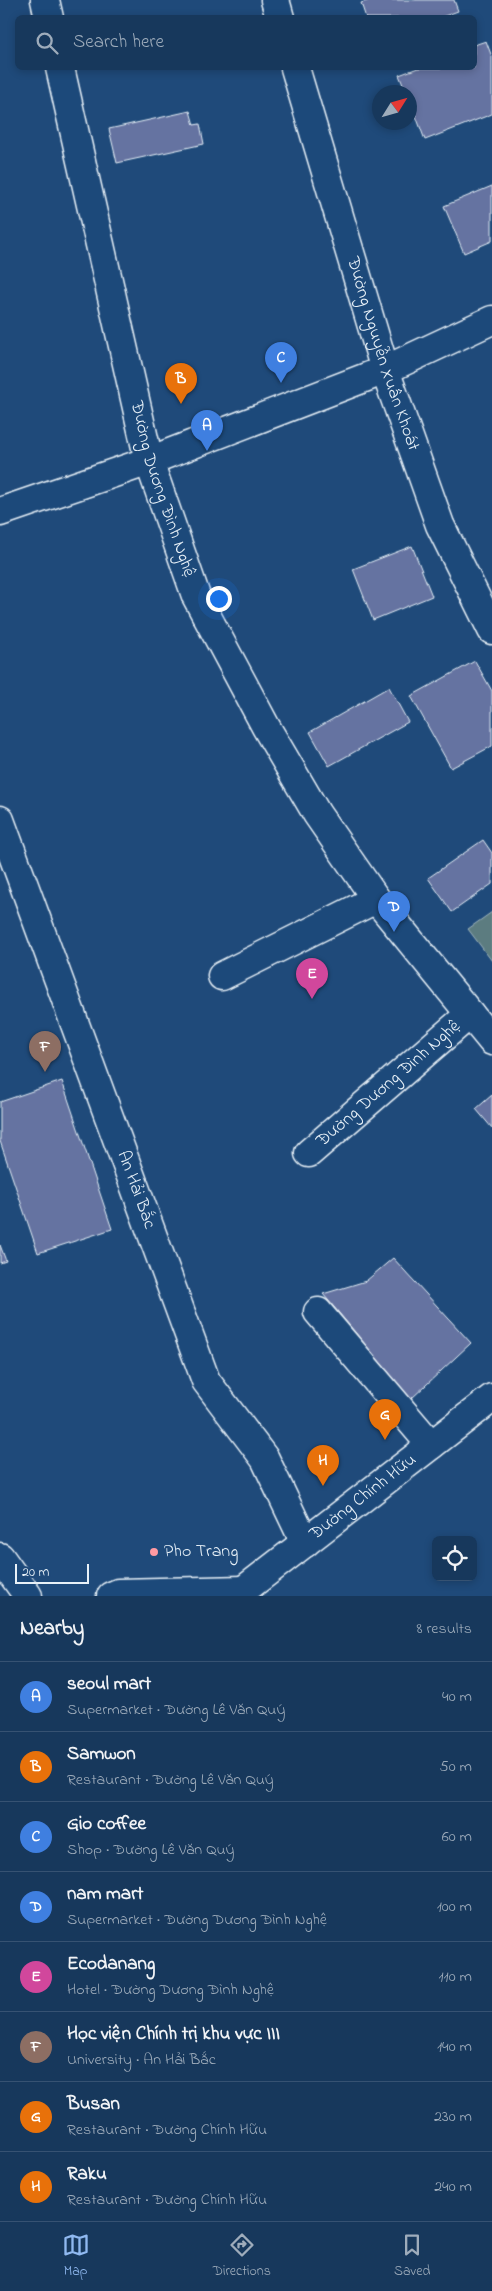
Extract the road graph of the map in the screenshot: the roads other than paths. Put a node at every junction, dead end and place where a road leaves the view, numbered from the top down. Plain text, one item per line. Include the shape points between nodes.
1 (45, 0) edge
2 (275, 0) edge
3 (48, 15) edge
4 (279, 15) edge
5 (60, 70) edge
6 (296, 70) edge
7 (492, 320) edge
8 (386, 370) junction
9 (149, 461) junction
10 (0, 512) edge
11 (492, 630) edge
12 (0, 820) edge
13 (376, 899) junction
14 (222, 976) dead end
15 (470, 1014) junction
16 (492, 1041) edge
17 (309, 1153) dead end
18 (318, 1312) dead end
19 (492, 1398) edge
20 (431, 1445) junction
21 (304, 1543) junction
22 (0, 1557) edge
23 (240, 1593) edge
24 (28, 1596) edge
25 (111, 1596) edge

1 - 3 street
2 - 4 street
5 - 9 street, Đường Dương Đình Nghệ
6 - 8 street, Đường Nguyễn Xuân Khoát
7 - 8 street
8 - 9 street
8 - 11 street, Đường Nguyễn Xuân Khoát via 440,525
9 - 10 street
9 - 13 street, Đường Dương Đình Nghệ via 196,596 317,814
12 - 21 street, An Hải Bắc via 206,1381 265,1459
13 - 14 street
13 - 15 street, Đường Dương Đình Nghệ
15 - 16 street, Đường Dương Đình Nghệ
15 - 17 street, Đường Dương Đình Nghệ
18 - 20 street
19 - 20 street, Đường Chính Hữu
20 - 21 street, Đường Chính Hữu
21 - 23 street, Đường Chính Hữu
22 - 24 street
23 - 25 street via 118,1593

